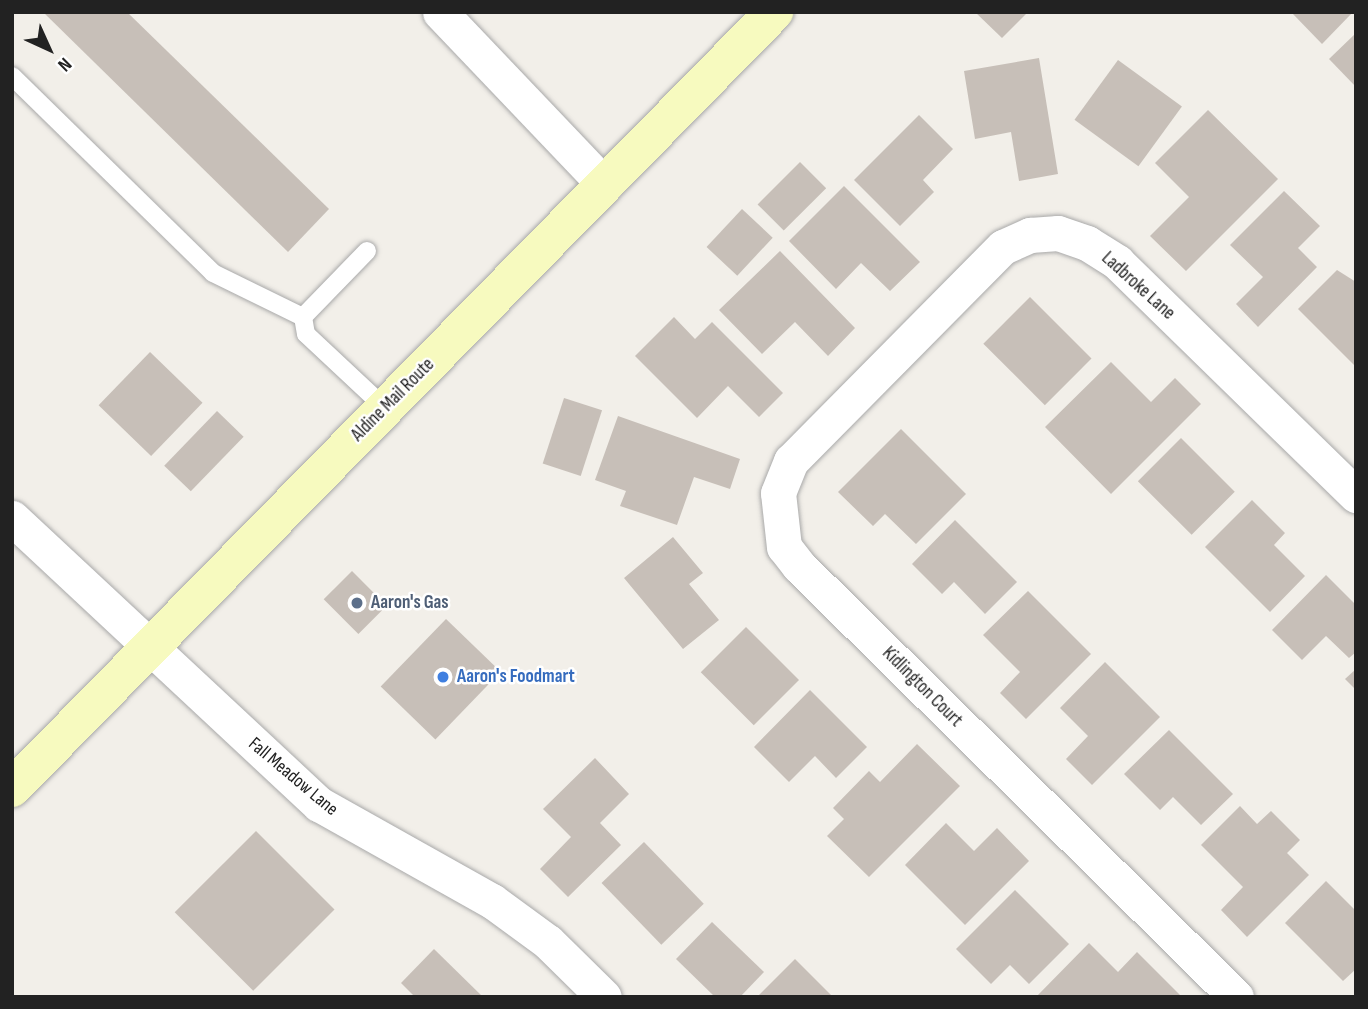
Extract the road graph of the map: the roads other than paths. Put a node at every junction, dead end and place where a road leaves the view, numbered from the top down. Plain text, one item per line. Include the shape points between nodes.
1 (440, 12) edge
2 (774, 12) edge
3 (12, 76) edge
4 (605, 185) junction
5 (367, 251) dead end
6 (303, 317) junction
7 (898, 349) joint
8 (385, 408) junction
9 (1356, 495) edge
10 (12, 517) edge
11 (148, 649) junction
12 (12, 788) edge
13 (604, 997) edge
14 (1236, 997) edge

1 - 4 street
2 - 4 main road, Aldine Mail Route
3 - 6 lane via 213,273
4 - 8 main road, Aldine Mail Route
5 - 6 lane
6 - 8 lane via 306,334
7 - 9 street, Ladbroke Lane via 1003,247 1030,236 1058,233 1117,261
7 - 14 street, Kidlington Court via 791,461 778,494 784,547
8 - 11 main road, Aldine Mail Route
10 - 11 street, Fall Meadow Lane
11 - 12 main road, Aldine Mail Route
11 - 13 street, Fall Meadow Lane via 319,804 492,901 548,942

